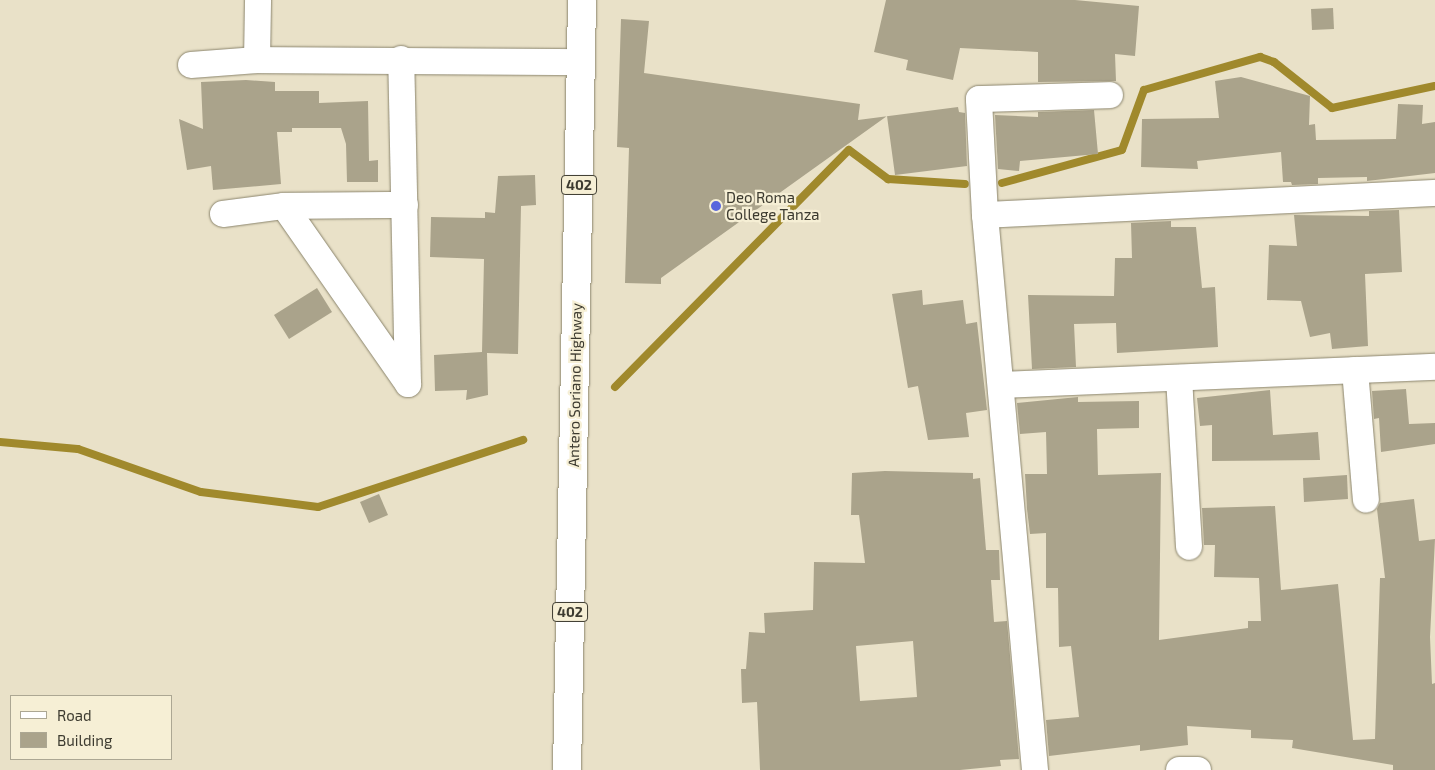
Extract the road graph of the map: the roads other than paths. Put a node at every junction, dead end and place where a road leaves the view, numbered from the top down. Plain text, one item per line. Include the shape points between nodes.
1 (258, 0) edge
2 (582, 0) edge
3 (402, 59) junction
4 (257, 60) junction
5 (581, 62) junction
6 (191, 65) dead end
7 (1110, 95) dead end
8 (1435, 193) edge
9 (405, 205) junction
10 (284, 206) junction
11 (223, 214) dead end
12 (985, 215) junction
13 (1435, 367) edge
14 (1355, 370) junction
15 (1179, 378) junction
16 (1002, 385) junction
17 (1366, 500) dead end
18 (1189, 547) dead end
19 (567, 770) edge
20 (1035, 770) edge
21 (1179, 770) edge
22 (1189, 770) edge
23 (1198, 770) edge

1 - 4 street
2 - 5 main road, Antero Soriano Highway / 402
3 - 4 street
3 - 5 street
3 - 9 street
4 - 6 street
5 - 19 main road, Antero Soriano Highway / 402
7 - 12 street via 979,99
8 - 12 street
9 - 10 street
9 - 10 street via 408,384
10 - 11 street
12 - 16 street
13 - 14 street
14 - 15 street
14 - 17 street
15 - 16 street
15 - 18 street
16 - 20 street
21 - 22 street
22 - 23 street

